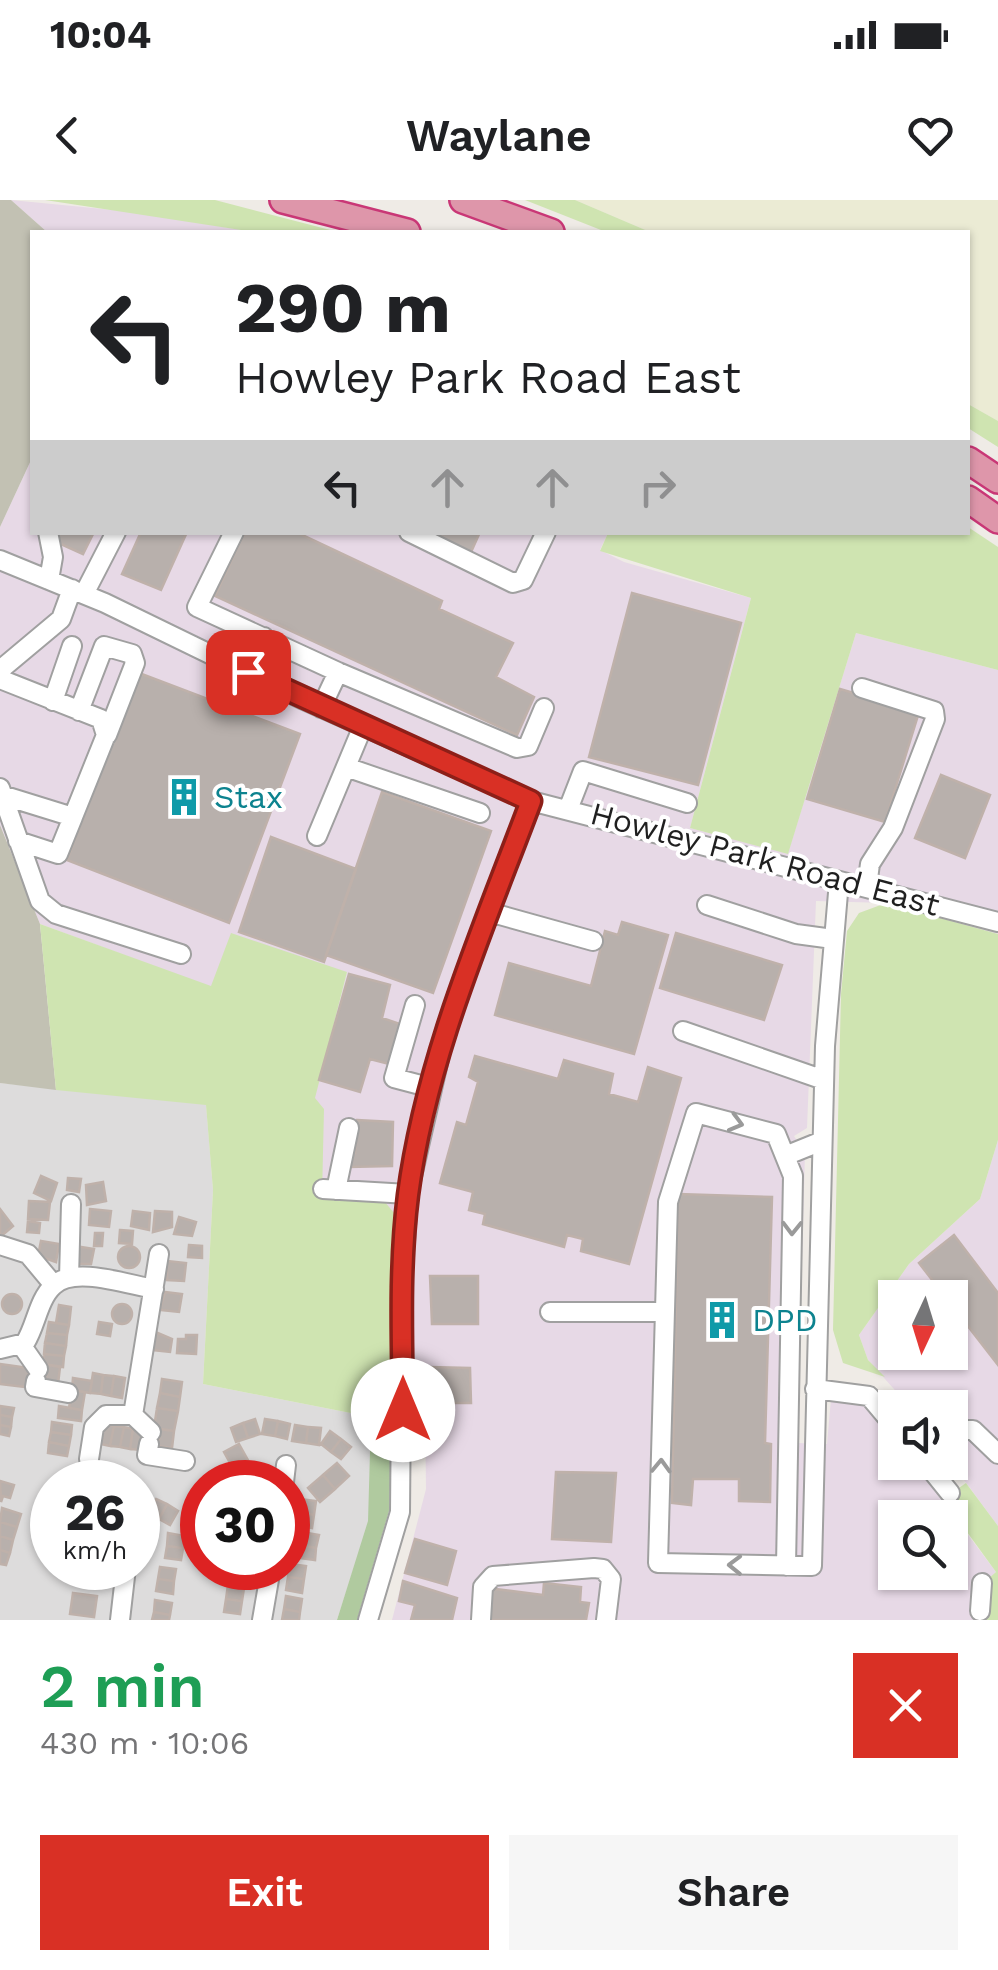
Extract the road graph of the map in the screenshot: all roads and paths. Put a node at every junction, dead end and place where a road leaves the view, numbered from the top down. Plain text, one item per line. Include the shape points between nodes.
1 (283, 200) edge
2 (462, 200) edge
3 (398, 230) edge
4 (545, 230) edge
5 (970, 461) edge
6 (998, 480) edge
7 (970, 500) edge
8 (998, 520) edge
9 (49, 535) edge
10 (114, 535) edge
11 (232, 535) edge
12 (415, 535) edge
13 (545, 535) edge
14 (0, 560) edge
15 (48, 580) junction
16 (78, 592) junction
17 (264, 637) junction
18 (72, 646) dead end
19 (0, 670) edge
20 (248, 672) junction
21 (338, 672) junction
22 (0, 679) edge
23 (862, 688) dead end
24 (53, 701) junction
25 (322, 708) junction
26 (544, 708) dead end
27 (79, 711) junction
28 (364, 726) junction
29 (106, 735) junction
30 (346, 768) junction
31 (1, 791) edge
32 (531, 801) junction
33 (687, 802) dead end
34 (569, 807) junction
35 (480, 814) dead end
36 (74, 817) junction
37 (317, 836) dead end
38 (18, 841) junction
39 (839, 880) junction
40 (867, 886) junction
41 (706, 905) dead end
42 (489, 912) junction
43 (998, 922) edge
44 (833, 939) junction
45 (593, 941) dead end
46 (181, 954) dead end
47 (415, 1005) dead end
48 (683, 1030) dead end
49 (824, 1080) junction
50 (432, 1088) junction
51 (349, 1128) dead end
52 (822, 1141) junction
53 (785, 1156) junction
54 (408, 1194) junction
55 (71, 1204) dead end
56 (0, 1245) edge
57 (159, 1254) dead end
58 (61, 1281) junction
59 (154, 1289) junction
60 (550, 1312) dead end
61 (665, 1312) junction
62 (22, 1346) junction
63 (0, 1348) edge
64 (815, 1389) junction
65 (68, 1393) dead end
66 (878, 1407) edge
67 (133, 1415) junction
68 (968, 1430) edge
69 (998, 1454) edge
70 (89, 1459) dead end
71 (180, 1460) edge
72 (939, 1480) edge
73 (950, 1493) dead end
74 (787, 1502) junction
75 (813, 1503) junction
76 (786, 1566) junction
77 (982, 1583) dead end
78 (123, 1590) edge
79 (267, 1590) edge
80 (980, 1611) dead end
81 (120, 1620) edge
82 (262, 1620) edge
83 (368, 1620) edge
84 (480, 1620) edge
85 (606, 1620) edge

1 - 3 highway
2 - 4 highway
5 - 6 highway
7 - 8 highway
9 - 15 street
10 - 16 street
11 - 17 street via 197,606
12 - 13 street via 513,583 523,580
14 - 15 street, Howley Park Road East
15 - 16 street, Howley Park Road East
16 - 19 street via 62,619
16 - 20 street, Howley Park Road East
17 - 20 street
17 - 21 street
18 - 24 street
20 - 25 street, Howley Park Road East
21 - 25 street
21 - 26 street via 517,748 528,746
22 - 24 street
23 - 40 street via 934,711 936,719 894,828 870,864
24 - 27 street
25 - 28 street, Howley Park Road East
27 - 29 street via 101,719
27 - 29 street via 104,646 132,654 135,663
28 - 30 street
28 - 32 street, Howley Park Road East
29 - 36 street
30 - 35 street
30 - 37 street
31 - 36 street
31 - 38 street
32 - 34 street, Howley Park Road East
32 - 42 street
33 - 34 street via 583,770
34 - 39 street, Howley Park Road East
36 - 38 street via 58,854
38 - 46 street via 40,901 56,914
39 - 40 street, Howley Park Road East
39 - 44 street
40 - 43 street, Howley Park Road East
41 - 44 street
42 - 45 street
42 - 50 street via 446,1028
44 - 49 street
47 - 50 street via 394,1078
48 - 49 street
49 - 52 street
50 - 54 street
51 - 54 street via 329,1190
52 - 53 street
52 - 64 street
61 -> 53 street via 668,1202 696,1112 776,1134
53 -> 74 street via 793,1176
54 - 83 street via 400,1512
55 - 58 street
56 - 58 street via 28,1254
57 - 59 street
58 - 59 street
58 - 62 street
59 - 67 street
60 - 61 street
76 -> 61 street via 658,1564
62 - 63 street
62 - 65 street via 37,1375 35,1388
64 - 66 street via 869,1396
64 - 75 street
67 - 70 street via 106,1414 94,1427
67 - 71 street via 150,1438 147,1455
68 - 69 street
72 - 73 street
74 - 75 street
74 - 76 street
75 - 76 street via 812,1566
77 - 80 street
78 - 81 street
79 - 82 street
84 - 85 street via 483,1587 493,1576 571,1568 609,1573

